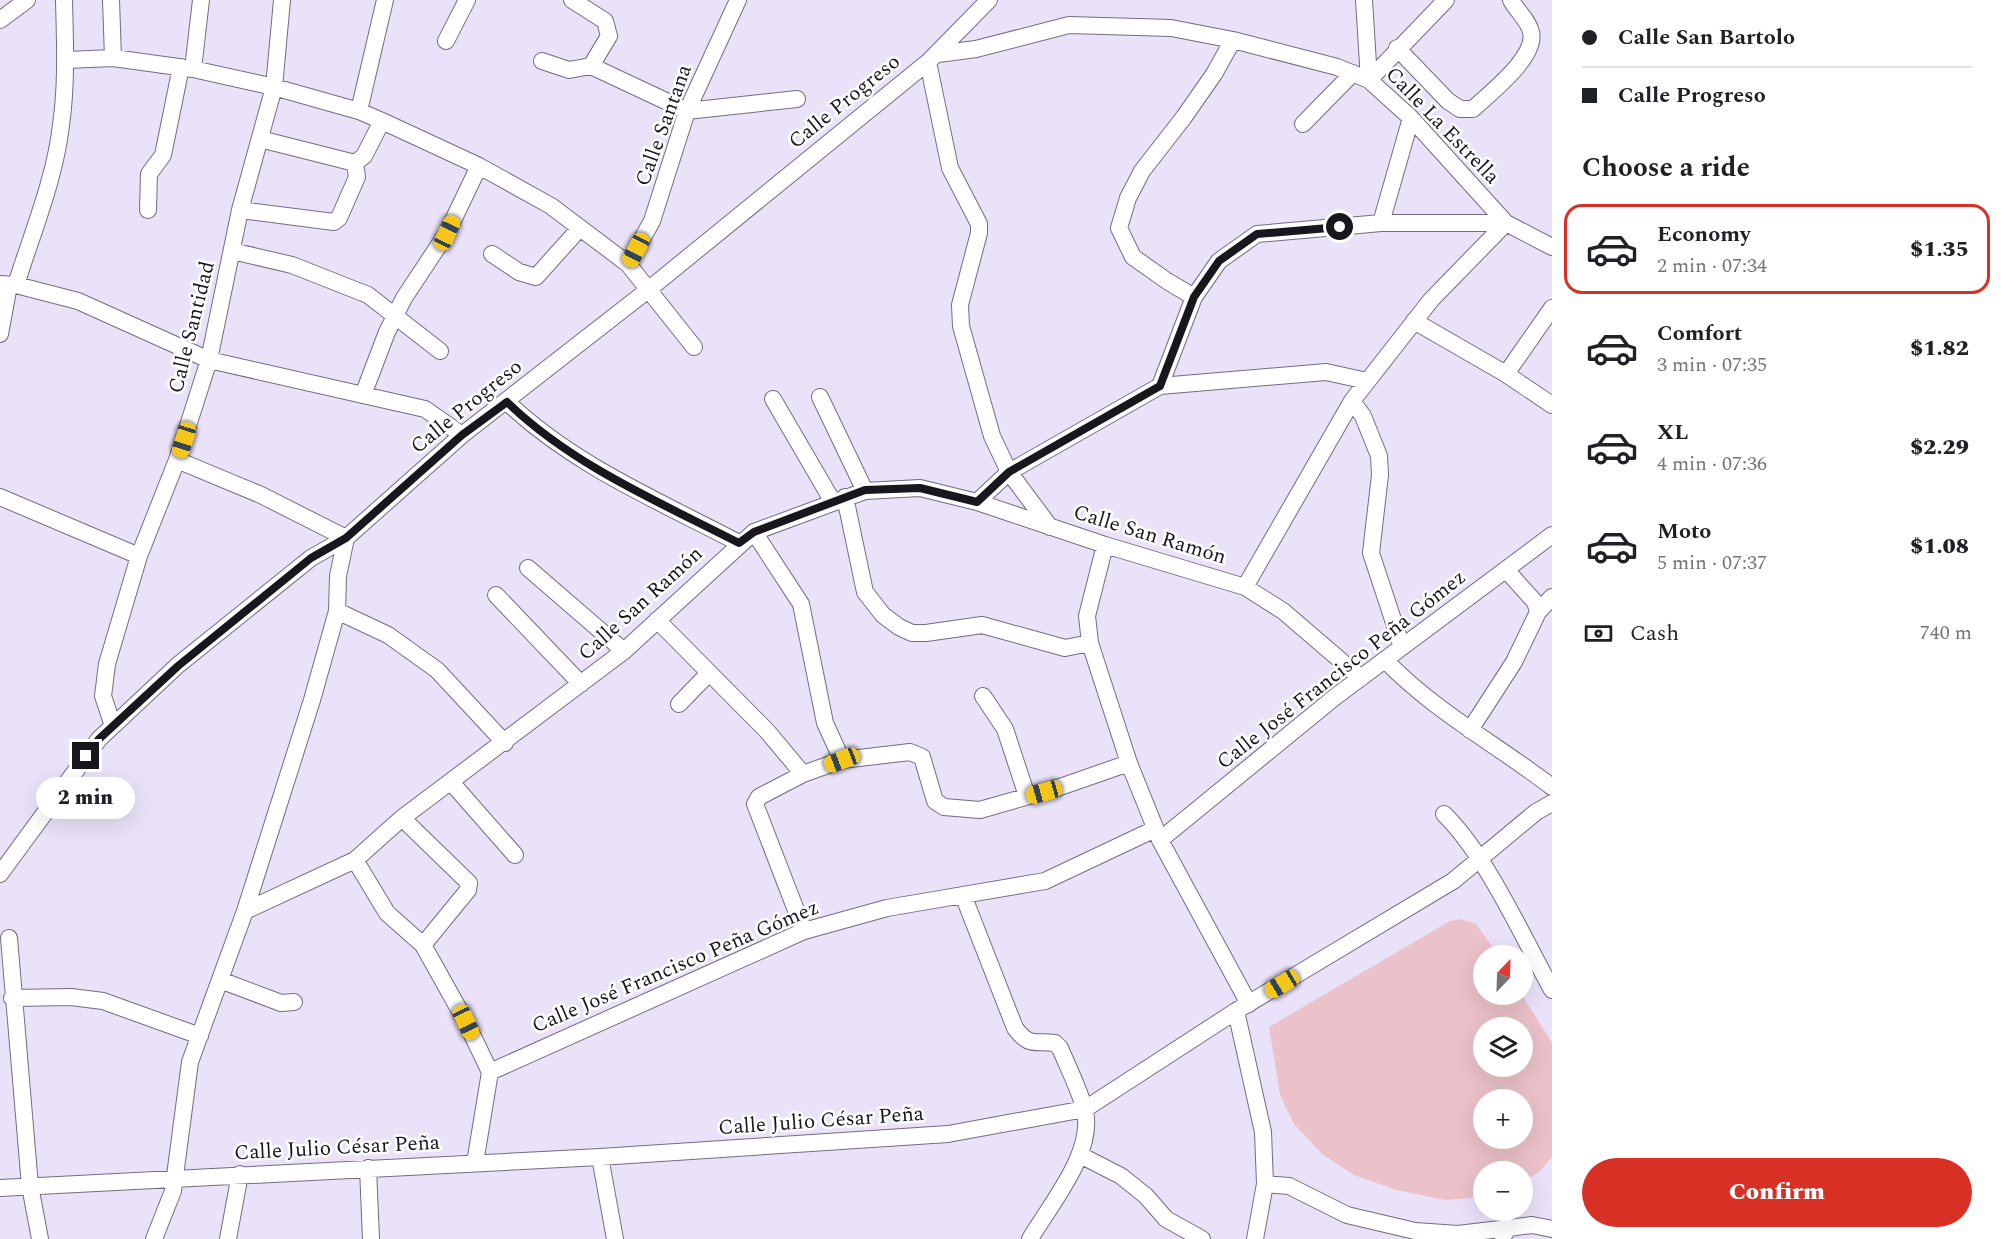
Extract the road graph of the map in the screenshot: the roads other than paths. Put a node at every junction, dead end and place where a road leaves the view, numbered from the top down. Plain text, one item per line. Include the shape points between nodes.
1 (27, 0) edge
2 (64, 0) edge
3 (111, 0) edge
4 (201, 0) edge
5 (282, 0) edge
6 (385, 0) edge
7 (467, 0) edge
8 (572, 0) edge
9 (738, 0) edge
10 (989, 0) edge
11 (1364, 0) edge
12 (1446, 0) edge
13 (1511, 0) edge
14 (0, 20) edge
15 (1233, 40) junction
16 (446, 41) dead end
17 (1397, 48) junction
18 (113, 58) junction
19 (933, 58) junction
20 (66, 60) junction
21 (542, 61) dead end
22 (591, 66) junction
23 (187, 68) junction
24 (1353, 73) junction
25 (1370, 80) junction
26 (274, 87) junction
27 (797, 99) dead end
28 (359, 111) junction
29 (687, 111) junction
30 (1411, 118) junction
31 (382, 122) junction
32 (1304, 124) dead end
33 (260, 139) junction
34 (355, 163) junction
35 (478, 166) junction
36 (148, 210) dead end
37 (240, 210) junction
38 (1506, 223) junction
39 (1381, 224) junction
40 (580, 228) junction
41 (1552, 247) edge
42 (232, 250) junction
43 (492, 254) dead end
44 (628, 264) junction
45 (8, 284) edge
46 (648, 290) junction
47 (1194, 297) junction
48 (1552, 308) edge
49 (396, 315) junction
50 (1414, 321) junction
51 (0, 334) edge
52 (694, 347) dead end
53 (440, 351) dead end
54 (209, 360) junction
55 (1506, 374) junction
56 (1367, 381) junction
57 (1160, 386) junction
58 (363, 395) junction
59 (820, 397) dead end
60 (773, 399) dead end
61 (1352, 401) junction
62 (507, 402) junction
63 (1552, 405) edge
64 (462, 435) junction
65 (177, 460) junction
66 (1009, 472) junction
67 (865, 490) junction
68 (0, 497) edge
69 (839, 500) junction
70 (977, 502) junction
71 (1050, 527) junction
72 (754, 532) junction
73 (1552, 535) edge
74 (346, 538) junction
75 (739, 543) junction
76 (1105, 545) junction
77 (139, 556) junction
78 (528, 568) dead end
79 (1507, 571) junction
80 (1245, 587) junction
81 (496, 595) dead end
82 (1552, 597) edge
83 (337, 610) junction
84 (1538, 612) junction
85 (657, 620) junction
86 (1090, 643) junction
87 (1402, 647) junction
88 (624, 651) junction
89 (1384, 660) junction
90 (709, 673) junction
91 (1361, 678) junction
92 (581, 684) junction
93 (983, 696) dead end
94 (679, 704) dead end
95 (113, 726) junction
96 (1470, 730) junction
97 (505, 743) junction
98 (842, 760) junction
99 (1129, 763) junction
100 (803, 774) junction
101 (452, 782) junction
102 (1552, 787) edge
103 (1027, 796) junction
104 (1552, 803) edge
105 (1444, 814) dead end
106 (402, 818) junction
107 (1157, 834) junction
108 (515, 855) dead end
109 (1479, 859) junction
110 (355, 860) junction
111 (0, 874) edge
112 (963, 895) junction
113 (245, 910) junction
114 (804, 931) junction
115 (9, 938) dead end
116 (423, 945) junction
117 (220, 980) junction
118 (1552, 990) edge
119 (12, 998) junction
120 (294, 1002) dead end
121 (1242, 1007) junction
122 (200, 1036) junction
123 (490, 1072) junction
124 (1085, 1109) junction
125 (1082, 1156) junction
126 (600, 1157) junction
127 (475, 1163) junction
128 (368, 1168) junction
129 (240, 1174) junction
130 (175, 1177) junction
131 (1264, 1184) junction
132 (30, 1186) junction
133 (0, 1188) edge
134 (1552, 1229) edge
135 (1505, 1233) edge
136 (1252, 1236) edge
137 (40, 1239) edge
138 (154, 1239) edge
139 (228, 1239) edge
140 (371, 1239) edge
141 (615, 1239) edge
142 (1030, 1239) edge
143 (1202, 1239) edge

1 - 14 street
2 - 20 street
3 - 18 street
4 - 23 street
5 - 26 street, Calle Santidad
6 - 28 street
7 - 16 street
8 - 22 street via 609,27 609,36
9 - 29 street, Calle Santana
10 - 19 street, Calle Progreso
11 - 25 street
12 - 17 street
13 - 17 street via 1531,29 1527,56 1473,109 1460,109 1448,102
15 - 19 street, Calle La Estrella via 1171,28 1069,25
15 - 24 street, Calle La Estrella
15 - 47 street via 1196,100 1142,171 1119,228 1133,256
17 - 25 street
18 - 20 street
18 - 23 street
19 - 46 street, Calle Progreso
19 - 66 street via 950,168 979,224 960,316 992,436
20 - 45 street via 61,126 53,164
21 - 22 street via 569,70
22 - 29 street
23 - 26 street
23 - 36 street via 162,155 149,174
24 - 25 street, Calle La Estrella
24 - 32 street
25 - 30 street, Calle La Estrella
26 - 28 street
26 - 33 street, Calle Santidad
27 - 29 street
28 - 31 street
29 - 44 street, Calle Santana via 652,221
30 - 38 street, Calle La Estrella
30 - 39 street
31 - 34 street via 364,156
31 - 35 street
33 - 34 street
33 - 37 street, Calle Santidad
34 - 37 street via 357,177 334,222
35 - 40 street via 552,206
35 - 49 street via 447,233
37 - 42 street, Calle Santidad
38 - 39 street
38 - 41 street, Calle La Estrella
38 - 50 street
39 - 47 street via 1257,234 1219,261
40 - 43 street via 536,277 519,272
40 - 44 street
42 - 49 street via 335,280 368,295
42 - 54 street, Calle Santidad
44 - 46 street
45 - 51 street
45 - 54 street via 78,301
46 - 52 street
46 - 62 street, Calle Progreso
47 - 57 street
48 - 55 street
49 - 53 street
49 - 58 street
50 - 55 street
50 - 56 street
54 - 58 street
54 - 65 street, Calle Santidad
55 - 63 street
56 - 57 street via 1326,372
56 - 61 street
57 - 66 street
58 - 64 street via 425,409
59 - 67 street
60 - 69 street
61 - 80 street
61 - 87 street via 1363,416 1379,456 1371,553
62 - 64 street, Calle Progreso
62 - 75 street via 536,430 603,473
64 - 74 street, Calle Progreso
65 - 74 street via 261,495
65 - 77 street, Calle Santidad
66 - 70 street
66 - 71 street
67 - 69 street, Calle San Ramón
67 - 70 street, Calle San Ramón via 920,488
68 - 77 street
69 - 72 street, Calle San Ramón
69 - 86 street via 865,592 899,627 912,633 926,633 982,625 1065,648
70 - 71 street, Calle San Ramón
71 - 76 street, Calle San Ramón
72 - 75 street, Calle San Ramón
72 - 98 street via 801,604 825,723
73 - 79 street, Calle José Francisco Peña Gómez
74 - 83 street via 338,576
74 - 95 street, Calle Progreso via 311,558 178,666
75 - 85 street, Calle San Ramón
76 - 80 street, Calle San Ramón
76 - 86 street via 1087,616
77 - 95 street, Calle Santidad via 107,663 103,696
78 - 88 street
79 - 84 street via 1535,602
79 - 87 street, Calle José Francisco Peña Gómez
80 - 91 street, Calle San Ramón via 1283,611
81 - 92 street
82 - 84 street
83 - 97 street via 388,634 437,670
83 - 113 street
84 - 96 street via 1514,662
85 - 88 street, Calle San Ramón
85 - 90 street
86 - 99 street
87 - 89 street, Calle José Francisco Peña Gómez
88 - 92 street, Calle San Ramón
89 - 91 street, Calle José Francisco Peña Gómez
89 - 96 street via 1407,683
90 - 94 street
90 - 100 street
91 - 107 street, Calle José Francisco Peña Gómez
92 - 97 street, Calle San Ramón
93 - 103 street via 1005,729
95 - 111 street, Calle Progreso via 99,739
96 - 102 street
97 - 101 street, Calle San Ramón
98 - 100 street
98 - 103 street via 910,752 922,758 935,801 944,807 980,810
99 - 103 street
99 - 107 street
100 - 114 street via 759,797 755,804
101 - 106 street, Calle San Ramón
101 - 108 street
104 - 109 street, Calle Julio César Peña
105 - 109 street
106 - 110 street, Calle San Ramón
106 - 116 street via 469,883 468,890
107 - 112 street, Calle José Francisco Peña Gómez via 1045,881
107 - 121 street
109 - 118 street
109 - 121 street, Calle Julio César Peña via 1453,881
110 - 113 street, Calle San Ramón
110 - 116 street via 387,913
112 - 114 street, Calle José Francisco Peña Gómez via 888,908
112 - 124 street via 1015,1028 1031,1043 1055,1043 1060,1048
113 - 117 street
114 - 123 street, Calle José Francisco Peña Gómez
115 - 119 street
116 - 123 street
117 - 120 street via 281,1003
117 - 122 street
119 - 122 street via 103,1001
119 - 132 street
121 - 124 street, Calle Julio César Peña
121 - 131 street via 1263,1132
122 - 130 street via 190,1062
123 - 127 street
124 - 125 street via 1088,1135
124 - 126 street, Calle Julio César Peña via 948,1134
125 - 142 street
125 - 143 street via 1121,1176 1166,1219
126 - 127 street, Calle Julio César Peña
126 - 141 street
127 - 128 street, Calle Julio César Peña
128 - 129 street, Calle Julio César Peña
128 - 140 street
129 - 130 street, Calle Julio César Peña
129 - 139 street
130 - 132 street, Calle Julio César Peña
130 - 138 street
131 - 135 street via 1289,1186 1347,1215 1415,1231
131 - 136 street
132 - 133 street, Calle Julio César Peña
132 - 137 street
134 - 135 street via 1532,1225

